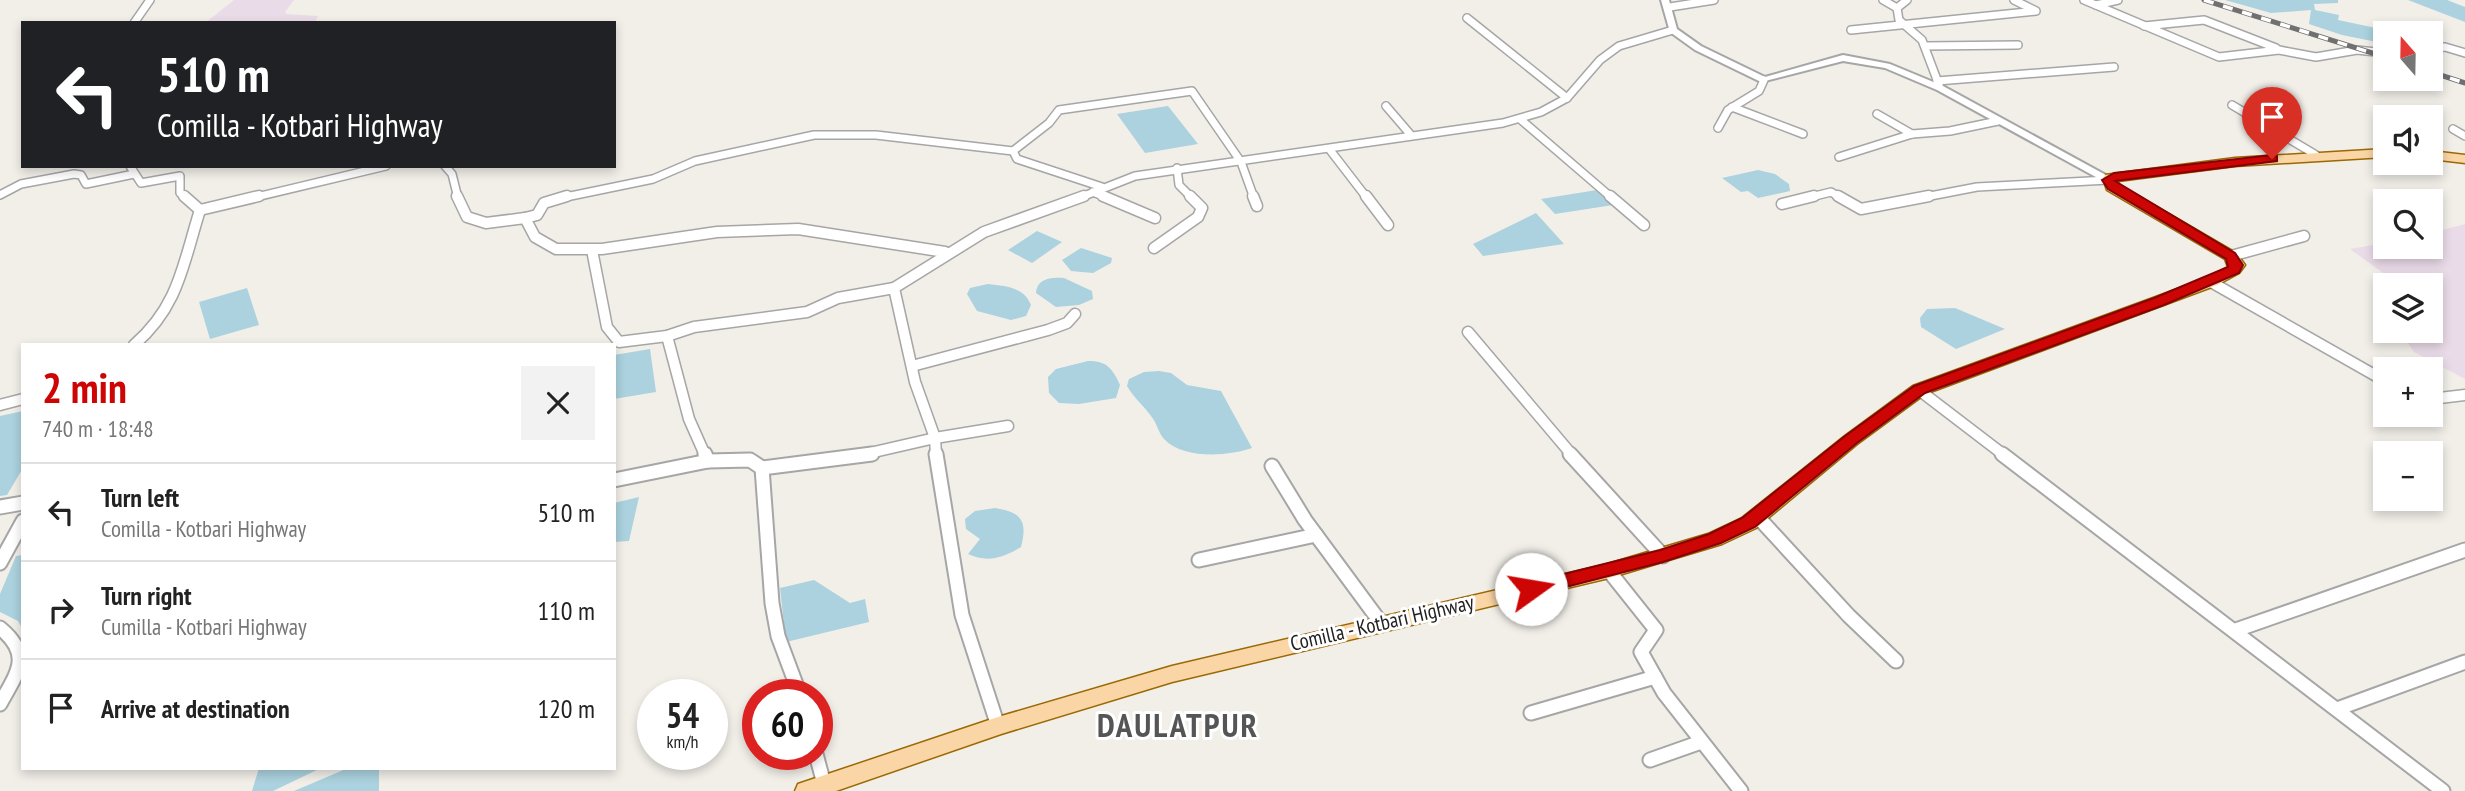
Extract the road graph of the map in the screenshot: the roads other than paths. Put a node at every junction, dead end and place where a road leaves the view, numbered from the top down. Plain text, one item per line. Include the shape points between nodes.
1 (150, 0) edge
2 (1714, 0) edge
3 (1883, 0) edge
4 (1907, 0) edge
5 (2014, 0) edge
6 (2084, 0) edge
7 (2118, 0) edge
8 (1667, 3) edge
9 (2096, 5) junction
10 (1897, 8) junction
11 (1467, 18) dead end
12 (135, 21) edge
13 (1905, 24) junction
14 (2144, 26) junction
15 (1673, 30) junction
16 (1851, 30) dead end
17 (2018, 45) dead end
18 (1925, 46) junction
19 (2443, 47) edge
20 (2279, 50) junction
21 (2373, 52) edge
22 (2465, 54) edge
23 (2114, 67) dead end
24 (1764, 80) junction
25 (1939, 84) junction
26 (1567, 99) junction
27 (2232, 105) dead end
28 (1386, 106) dead end
29 (1732, 107) junction
30 (1877, 114) dead end
31 (1520, 119) junction
32 (1998, 121) junction
33 (1718, 128) dead end
34 (2453, 129) dead end
35 (1409, 134) junction
36 (1803, 134) dead end
37 (1912, 134) junction
38 (2465, 136) edge
39 (1330, 150) junction
40 (1013, 151) junction
41 (2373, 153) edge
42 (2316, 155) junction
43 (2443, 156) edge
44 (1839, 158) dead end
45 (2465, 159) edge
46 (1241, 162) junction
47 (378, 168) edge
48 (447, 168) edge
49 (1177, 168) junction
50 (132, 170) edge
51 (2109, 180) junction
52 (1097, 190) junction
53 (0, 195) edge
54 (1782, 204) dead end
55 (1257, 206) dead end
56 (200, 210) junction
57 (525, 218) junction
58 (1155, 218) dead end
59 (1388, 225) dead end
60 (1644, 225) dead end
61 (2304, 236) dead end
62 (1154, 248) dead end
63 (592, 250) junction
64 (945, 252) junction
65 (2231, 256) junction
66 (2211, 282) junction
67 (894, 288) junction
68 (1075, 314) dead end
69 (1468, 332) dead end
70 (667, 335) junction
71 (136, 343) edge
72 (912, 366) junction
73 (2373, 374) edge
74 (1919, 390) junction
75 (2465, 395) edge
76 (2443, 398) edge
77 (21, 400) edge
78 (0, 405) edge
79 (1008, 426) dead end
80 (935, 438) junction
81 (708, 461) junction
82 (1272, 466) dead end
83 (762, 468) junction
84 (616, 480) edge
85 (21, 503) edge
86 (0, 507) edge
87 (1757, 516) junction
88 (21, 525) edge
89 (1316, 535) junction
90 (2465, 550) edge
91 (1663, 556) junction
92 (1199, 560) dead end
93 (0, 563) edge
94 (1609, 570) junction
95 (1381, 623) junction
96 (0, 628) edge
97 (2236, 630) junction
98 (1896, 662) dead end
99 (2465, 662) edge
100 (1655, 677) junction
101 (794, 679) edge
102 (0, 704) edge
103 (2337, 709) junction
104 (1531, 713) dead end
105 (998, 726) junction
106 (1701, 743) junction
107 (1650, 760) dead end
108 (816, 770) edge
109 (815, 788) edge
110 (1741, 791) edge
111 (2443, 791) edge

1 - 12 street
2 - 8 street
3 - 10 street
4 - 10 street
5 - 13 street via 2036,11
6 - 9 street
7 - 9 street
8 - 15 street
9 - 14 street
10 - 13 street via 1899,20
11 - 26 street
13 - 16 street
13 - 18 street
14 - 20 street via 2204,20
14 - 20 street via 2219,57
15 - 24 street via 1698,48
15 - 26 street via 1619,46 1600,60
17 - 18 street
18 - 25 street
19 - 22 street
20 - 21 street via 2316,57
23 - 25 street
24 - 25 street via 1849,57
24 - 29 street via 1759,91
25 - 32 street
26 - 31 street
27 - 42 street
28 - 35 street
29 - 33 street
29 - 36 street
30 - 37 street
31 - 35 street
31 - 60 street
32 - 37 street
32 - 51 street
34 - 38 street
35 - 39 street
37 - 44 street
39 - 46 street
39 - 59 street
40 - 46 street via 1059,110 1192,91
40 - 52 street via 1017,159
40 - 57 street via 876,135 814,135 695,161 653,179 567,196 544,203 537,215
41 - 42 main road
42 - 51 main road via 2159,170
43 - 45 main road
46 - 49 street
46 - 55 street
47 - 56 street
48 - 57 street via 467,217 486,223
49 - 52 street
49 - 62 street via 1179,185 1202,208 1198,217
50 - 53 street via 86,184 81,175 74,174 21,184
50 - 56 street via 141,183 180,176 180,193
51 - 54 street via 1977,187 1861,209 1831,192
51 - 65 main road via 2112,187
52 - 58 street
52 - 64 street via 984,232
56 - 71 street via 169,307
57 - 63 street via 535,237 556,249
61 - 65 street
63 - 64 street via 663,237 798,229
63 - 70 street via 607,327 615,340 627,343
64 - 67 street
65 - 66 main road, Comilla - Kotbari Highway via 2234,270
66 - 73 street
66 - 74 main road, Comilla - Kotbari Highway
67 - 70 street via 838,298 807,312 694,327
67 - 72 street
68 - 72 street via 1067,323 992,349
69 - 91 street
70 - 81 street via 689,419
72 - 80 street
74 - 87 main road, Comilla - Kotbari Highway
74 - 97 street
75 - 76 street
77 - 78 street
79 - 80 street
80 - 83 street via 870,454
80 - 105 street via 962,615
81 - 83 street via 750,460
81 - 84 street
82 - 89 street
83 - 101 street via 772,603
85 - 86 street
87 - 91 main road, Comilla - Kotbari Highway via 1715,538
87 - 98 street
88 - 93 street
89 - 92 street
89 - 95 street
90 - 97 street
91 - 94 main road, Comilla - Kotbari Highway
94 - 95 main road, Comilla - Kotbari Highway
94 - 100 street via 1656,630 1641,652
95 - 105 main road, Comilla - Kotbari Highway via 1172,674
96 - 102 street via 16,639 20,667
97 - 103 street
99 - 103 street
100 - 104 street
100 - 106 street
103 - 111 street
105 - 109 main road, Comilla - Kotbari Highway
106 - 107 street
106 - 110 street
108 - 109 street

